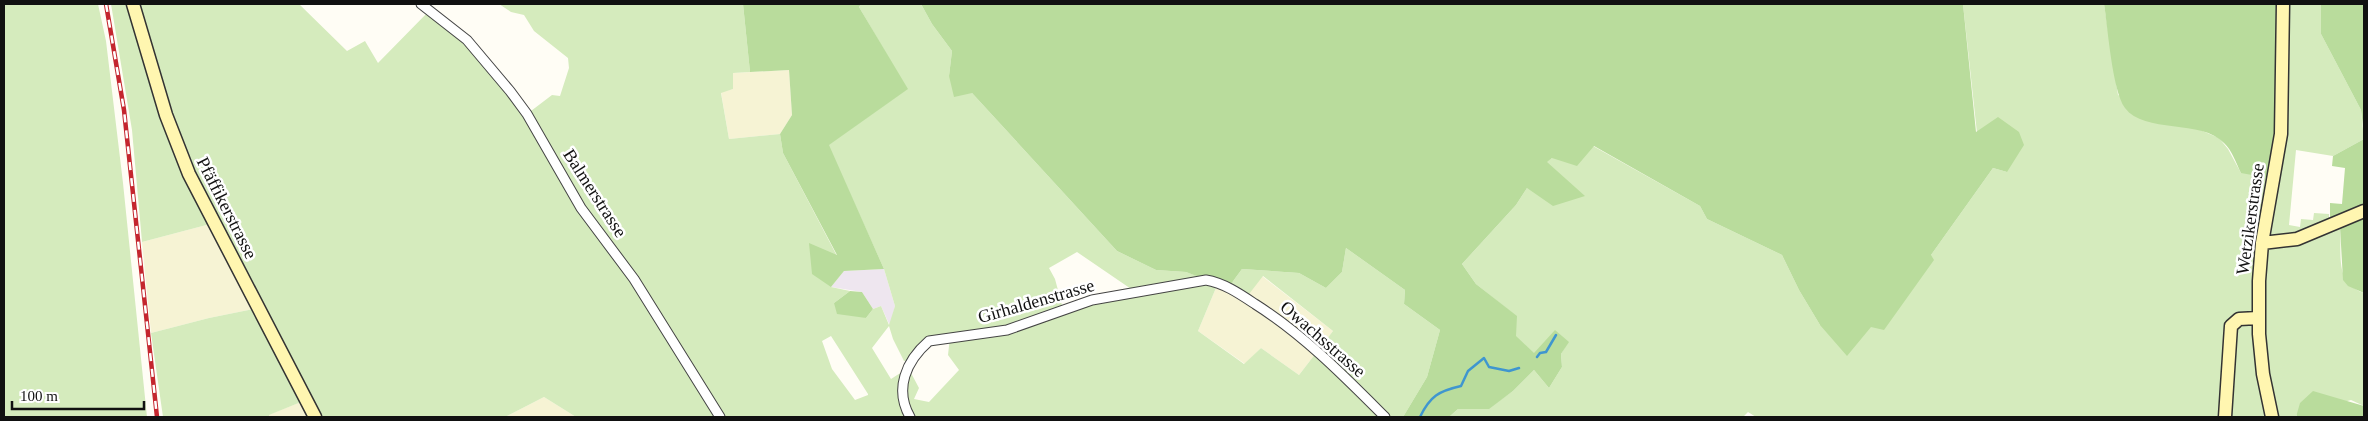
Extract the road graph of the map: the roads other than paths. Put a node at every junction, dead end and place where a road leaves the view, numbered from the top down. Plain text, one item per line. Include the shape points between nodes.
1 (133, 4) edge
2 (421, 4) edge
3 (2283, 4) edge
4 (2364, 212) edge
5 (2262, 243) junction
6 (1208, 280) joint
7 (2258, 318) junction
8 (316, 417) edge
9 (720, 417) edge
10 (910, 417) edge
11 (1385, 417) edge
12 (2225, 417) edge
13 (2272, 417) edge

1 - 8 street, Pfäffikerstrasse via 166,115 189,174
2 - 9 street, Balmerstrasse via 467,40 527,114 581,208 634,279
3 - 5 street, Wetzikerstrasse via 2281,134
4 - 5 street via 2297,239
5 - 7 street, Wetzikerstrasse
6 - 10 street, Girhaldenstrasse via 1092,300 1007,330 929,341 908,366 902,384 902,401
6 - 11 street, Owachsstrasse via 1246,298 1292,329
7 - 12 street via 2238,319 2231,326
7 - 13 street, Wetzikerstrasse via 2263,374

